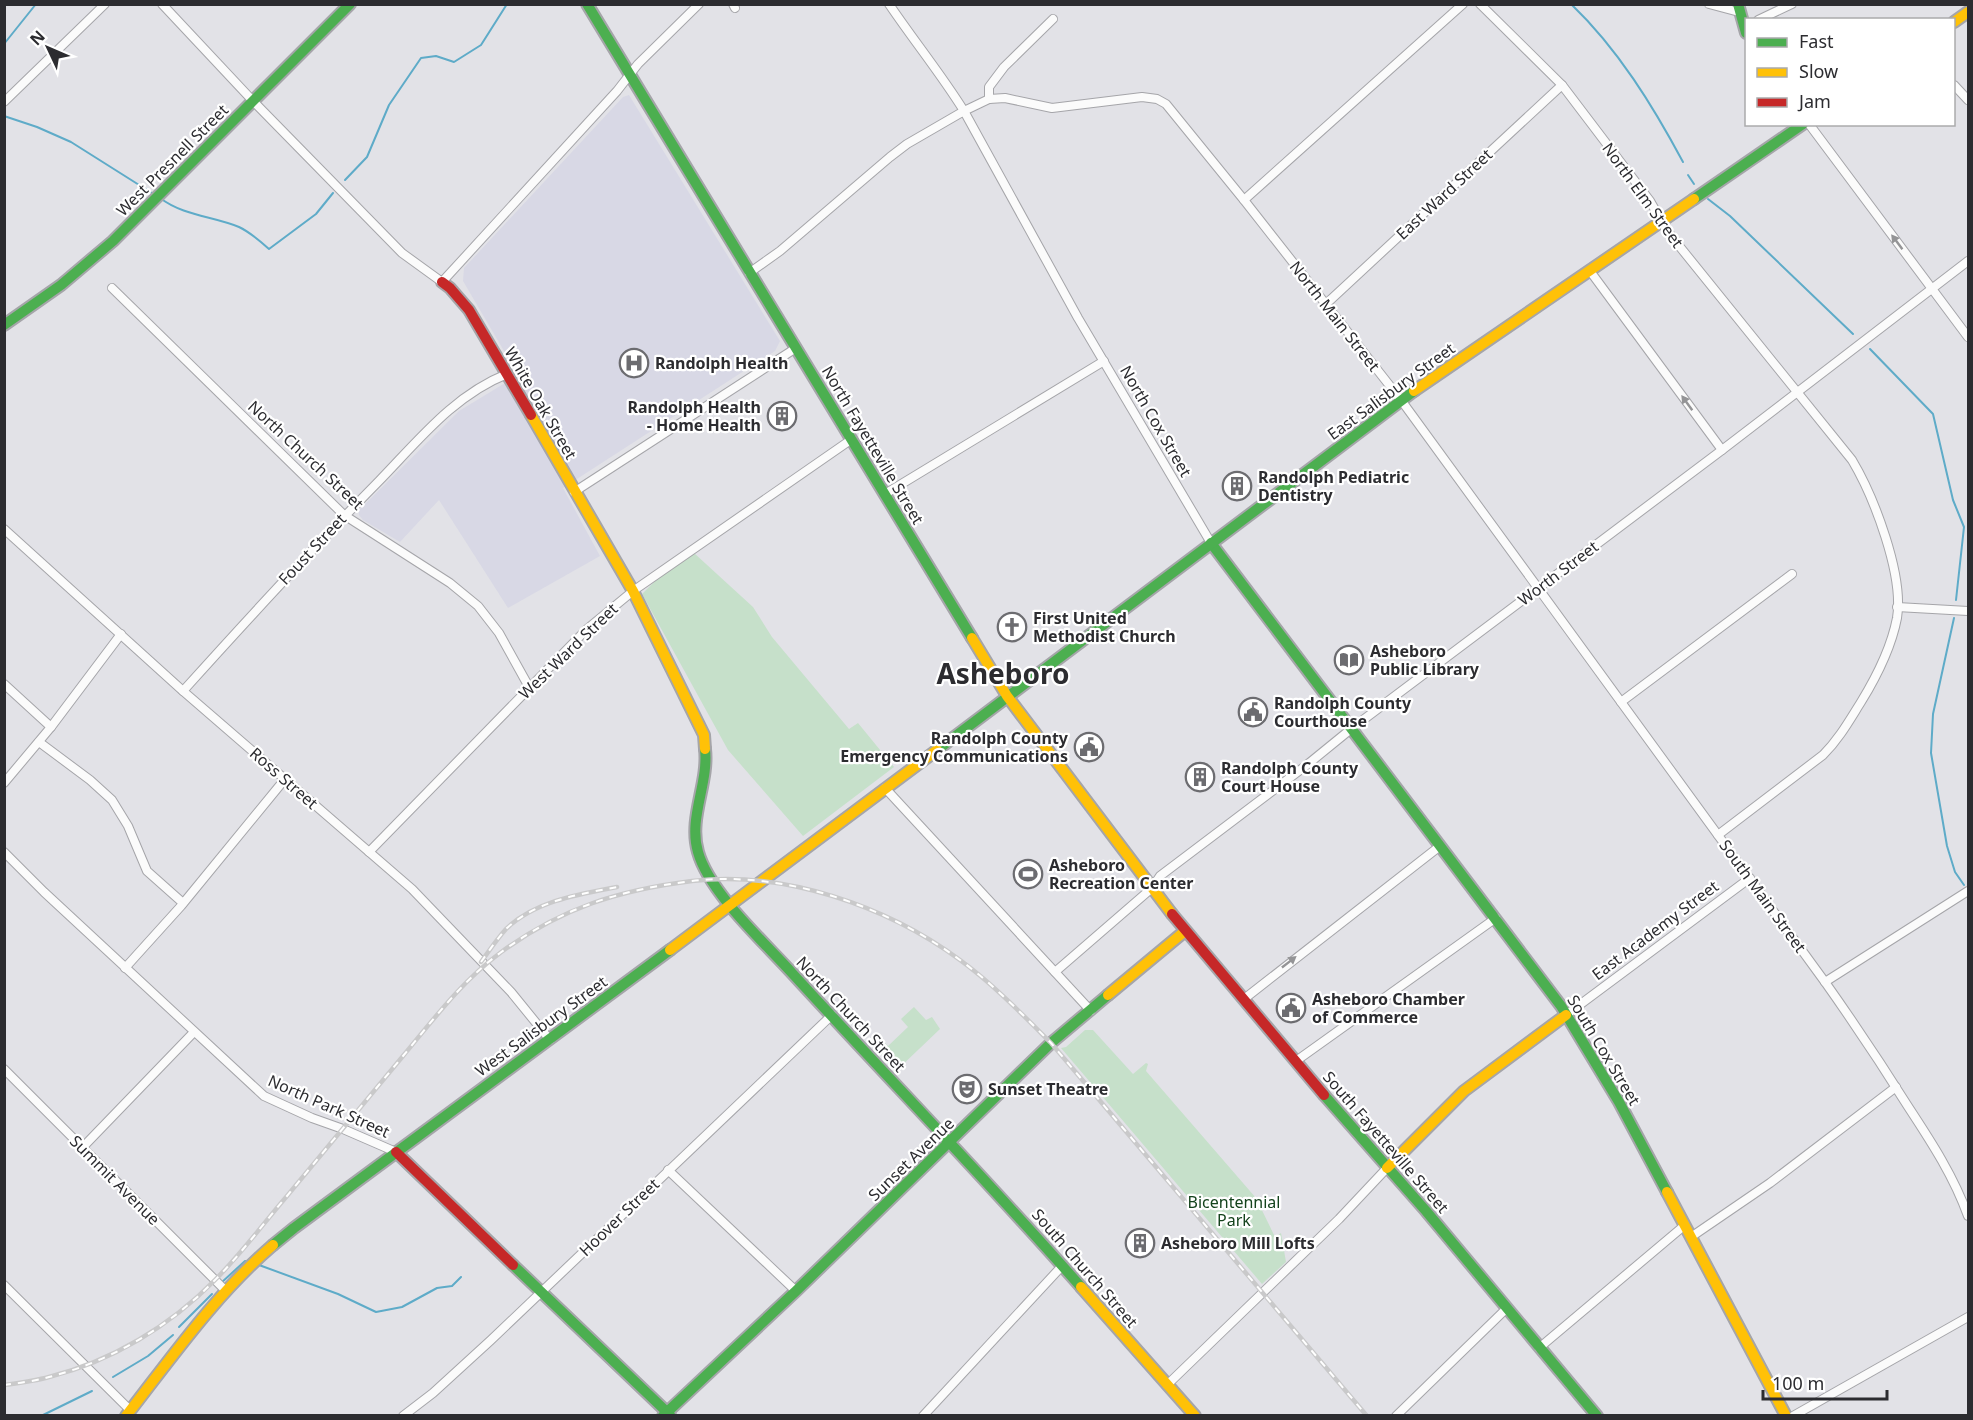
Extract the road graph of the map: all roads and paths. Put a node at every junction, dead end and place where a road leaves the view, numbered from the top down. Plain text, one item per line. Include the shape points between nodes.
1 (105, 4) edge
2 (162, 4) edge
3 (350, 4) edge
4 (587, 4) edge
5 (699, 4) edge
6 (889, 4) edge
7 (1463, 4) edge
8 (1480, 4) edge
9 (1709, 4) edge
10 (1792, 4) edge
11 (1739, 8) edge
12 (1968, 12) edge
13 (1762, 18) edge
14 (1053, 19) dead end
15 (1955, 21) edge
16 (1745, 27) edge
17 (629, 76) junction
18 (1562, 85) junction
19 (1955, 87) edge
20 (988, 99) junction
21 (1968, 100) edge
22 (253, 101) junction
23 (4, 102) edge
24 (964, 111) junction
25 (1800, 126) edge
26 (1810, 126) edge
27 (1244, 200) junction
28 (1662, 221) junction
29 (1968, 261) edge
30 (1590, 270) junction
31 (749, 273) junction
32 (442, 282) junction
33 (112, 288) dead end
34 (1932, 289) junction
35 (1326, 304) junction
36 (4, 325) edge
37 (1968, 338) edge
38 (796, 348) junction
39 (1104, 362) junction
40 (507, 374) junction
41 (1797, 393) junction
42 (1401, 400) junction
43 (852, 439) junction
44 (1722, 450) junction
45 (574, 492) junction
46 (885, 494) junction
47 (344, 515) junction
48 (4, 529) edge
49 (1211, 543) junction
50 (1792, 574) dead end
51 (1538, 588) junction
52 (633, 591) junction
53 (1897, 607) junction
54 (1968, 611) edge
55 (121, 634) junction
56 (4, 684) edge
57 (529, 687) junction
58 (183, 691) junction
59 (1007, 696) junction
60 (1622, 702) junction
61 (51, 727) junction
62 (1351, 729) junction
63 (39, 742) junction
64 (285, 779) junction
65 (4, 783) edge
66 (885, 788) junction
67 (1718, 835) junction
68 (1440, 846) junction
69 (4, 852) edge
70 (369, 852) junction
71 (1749, 878) junction
72 (1152, 888) junction
73 (1968, 891) edge
74 (183, 903) junction
75 (730, 904) junction
76 (1496, 918) junction
77 (1185, 931) junction
78 (125, 968) junction
79 (1055, 972) junction
80 (1825, 982) junction
81 (1244, 999) junction
82 (1091, 1011) junction
83 (832, 1015) junction
84 (1566, 1015) junction
85 (194, 1032) junction
86 (549, 1040) junction
87 (1296, 1061) junction
88 (4, 1069) edge
89 (1896, 1087) junction
90 (950, 1142) junction
91 (82, 1148) junction
92 (396, 1152) junction
93 (1387, 1168) junction
94 (668, 1170) junction
95 (1968, 1216) edge
96 (1685, 1224) junction
97 (1691, 1237) junction
98 (1062, 1266) junction
99 (4, 1285) edge
100 (226, 1291) junction
101 (796, 1291) junction
102 (541, 1292) junction
103 (1506, 1309) junction
104 (1968, 1317) edge
105 (1539, 1348) junction
106 (1167, 1385) junction
107 (128, 1413) edge
108 (667, 1414) edge
109 (404, 1416) edge
110 (923, 1416) edge
111 (1195, 1416) edge
112 (1396, 1416) edge
113 (1597, 1416) edge
114 (1786, 1416) edge
115 (1793, 1416) edge

1 - 23 street
2 - 22 street, White Oak Street
3 - 22 main road, West Presnell Street
4 - 17 main road, North Fayetteville Street
5 - 17 street
6 - 24 street, North Cox Street
7 - 27 street
8 - 18 street, North Elm Street
9 - 11 street
10 - 13 street
11 - 16 main road
12 - 15 main road
14 - 20 street via 1004,67 989,87
17 - 31 main road, North Fayetteville Street
17 - 32 street
18 - 28 street, North Elm Street
18 - 35 street, East Ward Street
19 - 21 street
20 - 24 street
20 - 27 street, North Main Street via 1005,98 1052,108 1142,97 1157,99 1166,104
22 - 32 street, White Oak Street via 402,253
22 - 36 main road, West Presnell Street via 96,256 40,302
24 - 31 street via 890,157
24 - 39 street, North Cox Street
25 - 28 main road, East Salisbury Street
34 -> 26 street
27 - 35 street, North Main Street
28 - 30 main road, East Salisbury Street
28 - 41 street, North Elm Street
29 - 34 street, Worth Street
30 - 42 main road, East Salisbury Street
44 -> 30 street
31 - 38 main road, North Fayetteville Street
32 - 40 main road, White Oak Street via 469,310
33 - 47 street, North Church Street
34 - 37 street
34 - 41 street, Worth Street
35 - 42 street, North Main Street
38 - 43 main road, North Fayetteville Street
38 - 45 street
39 - 46 street
39 - 49 street, North Cox Street
40 - 45 main road, White Oak Street
40 - 47 street, Foust Street via 448,410
41 - 44 street, Worth Street
41 - 53 street, North Elm Street via 1866,483 1896,577
42 - 49 main road, East Salisbury Street
42 - 51 street, North Main Street
43 - 46 main road, North Fayetteville Street
43 - 52 street, West Ward Street
44 - 51 street, Worth Street
45 - 52 main road, White Oak Street
46 - 59 main road, North Fayetteville Street
47 - 57 street, North Church Street via 450,583 478,606 499,633
47 - 58 street, Foust Street
48 - 55 street, Ross Street
49 - 59 main road, East Salisbury Street
49 - 62 main road, North Cox Street
50 - 60 street
51 - 60 street, South Main Street
51 - 62 street, Worth Street
52 - 57 street, West Ward Street via 587,629
52 - 75 main road, White Oak Street via 704,735 706,756 695,835 698,853
53 - 54 street
53 - 67 street, North Elm Street via 1889,649 1835,743
55 - 58 street, Ross Street
55 - 61 street
56 - 61 street
57 - 70 street, West Ward Street
58 - 64 street, Ross Street
59 - 66 main road, West Salisbury Street
59 - 72 main road, North Fayetteville Street
60 - 67 street, South Main Street
61 - 63 street
62 - 68 main road, South Cox Street
62 - 72 street, Worth Street via 1160,876
63 - 65 street
63 - 74 street via 112,800 147,871
64 - 70 street, Ross Street
64 - 74 street
66 - 75 main road, West Salisbury Street
66 - 79 street
67 - 71 street, South Main Street
68 - 76 main road, South Cox Street
81 -> 68 street
69 - 78 street, North Park Street
70 - 86 street, Ross Street via 438,914 511,992
71 - 80 street, South Main Street
71 - 84 street, East Academy Street
72 - 77 main road, South Fayetteville Street
72 - 79 street, Worth Street
73 - 80 street
74 - 78 street
75 - 83 main road, North Church Street
75 - 86 main road, West Salisbury Street
76 - 84 main road, South Cox Street
76 - 87 street
77 - 81 main road, South Fayetteville Street
77 - 82 main road, Sunset Avenue
78 - 85 street, North Park Street
79 - 82 street
80 - 89 street, South Main Street
81 - 87 main road, South Fayetteville Street
82 - 90 main road, Sunset Avenue via 1052,1043
83 - 90 main road, North Church Street
83 - 94 street, Hoover Street
84 - 93 main road, East Academy Street via 1458,1096
84 - 96 main road, South Cox Street via 1601,1068
85 - 91 street
85 - 92 street, North Park Street via 270,1099
86 - 92 main road, West Salisbury Street
87 - 93 main road, South Fayetteville Street
88 - 91 street, Summit Avenue
89 - 95 street, South Main Street via 1943,1161
89 - 97 street via 1770,1183
90 - 98 main road, South Church Street
90 - 101 main road, Sunset Avenue
91 - 100 street, Summit Avenue
92 - 100 main road, West Salisbury Street via 272,1246
92 - 102 main road, North Park Street
93 - 103 main road, South Fayetteville Street
93 - 106 street
94 - 101 street
94 - 102 street, Hoover Street
96 - 97 main road, South Cox Street
96 - 105 street
97 - 114 main road, South Cox Street
98 - 106 main road, South Church Street
98 - 110 street
99 - 107 street
100 - 107 main road, West Salisbury Street
101 - 108 main road, Sunset Avenue
102 - 108 main road, North Park Street
102 - 109 street, Hoover Street
103 - 105 main road, South Fayetteville Street
103 - 112 street
104 - 115 street
105 - 113 main road, South Fayetteville Street
106 - 111 main road, South Church Street

